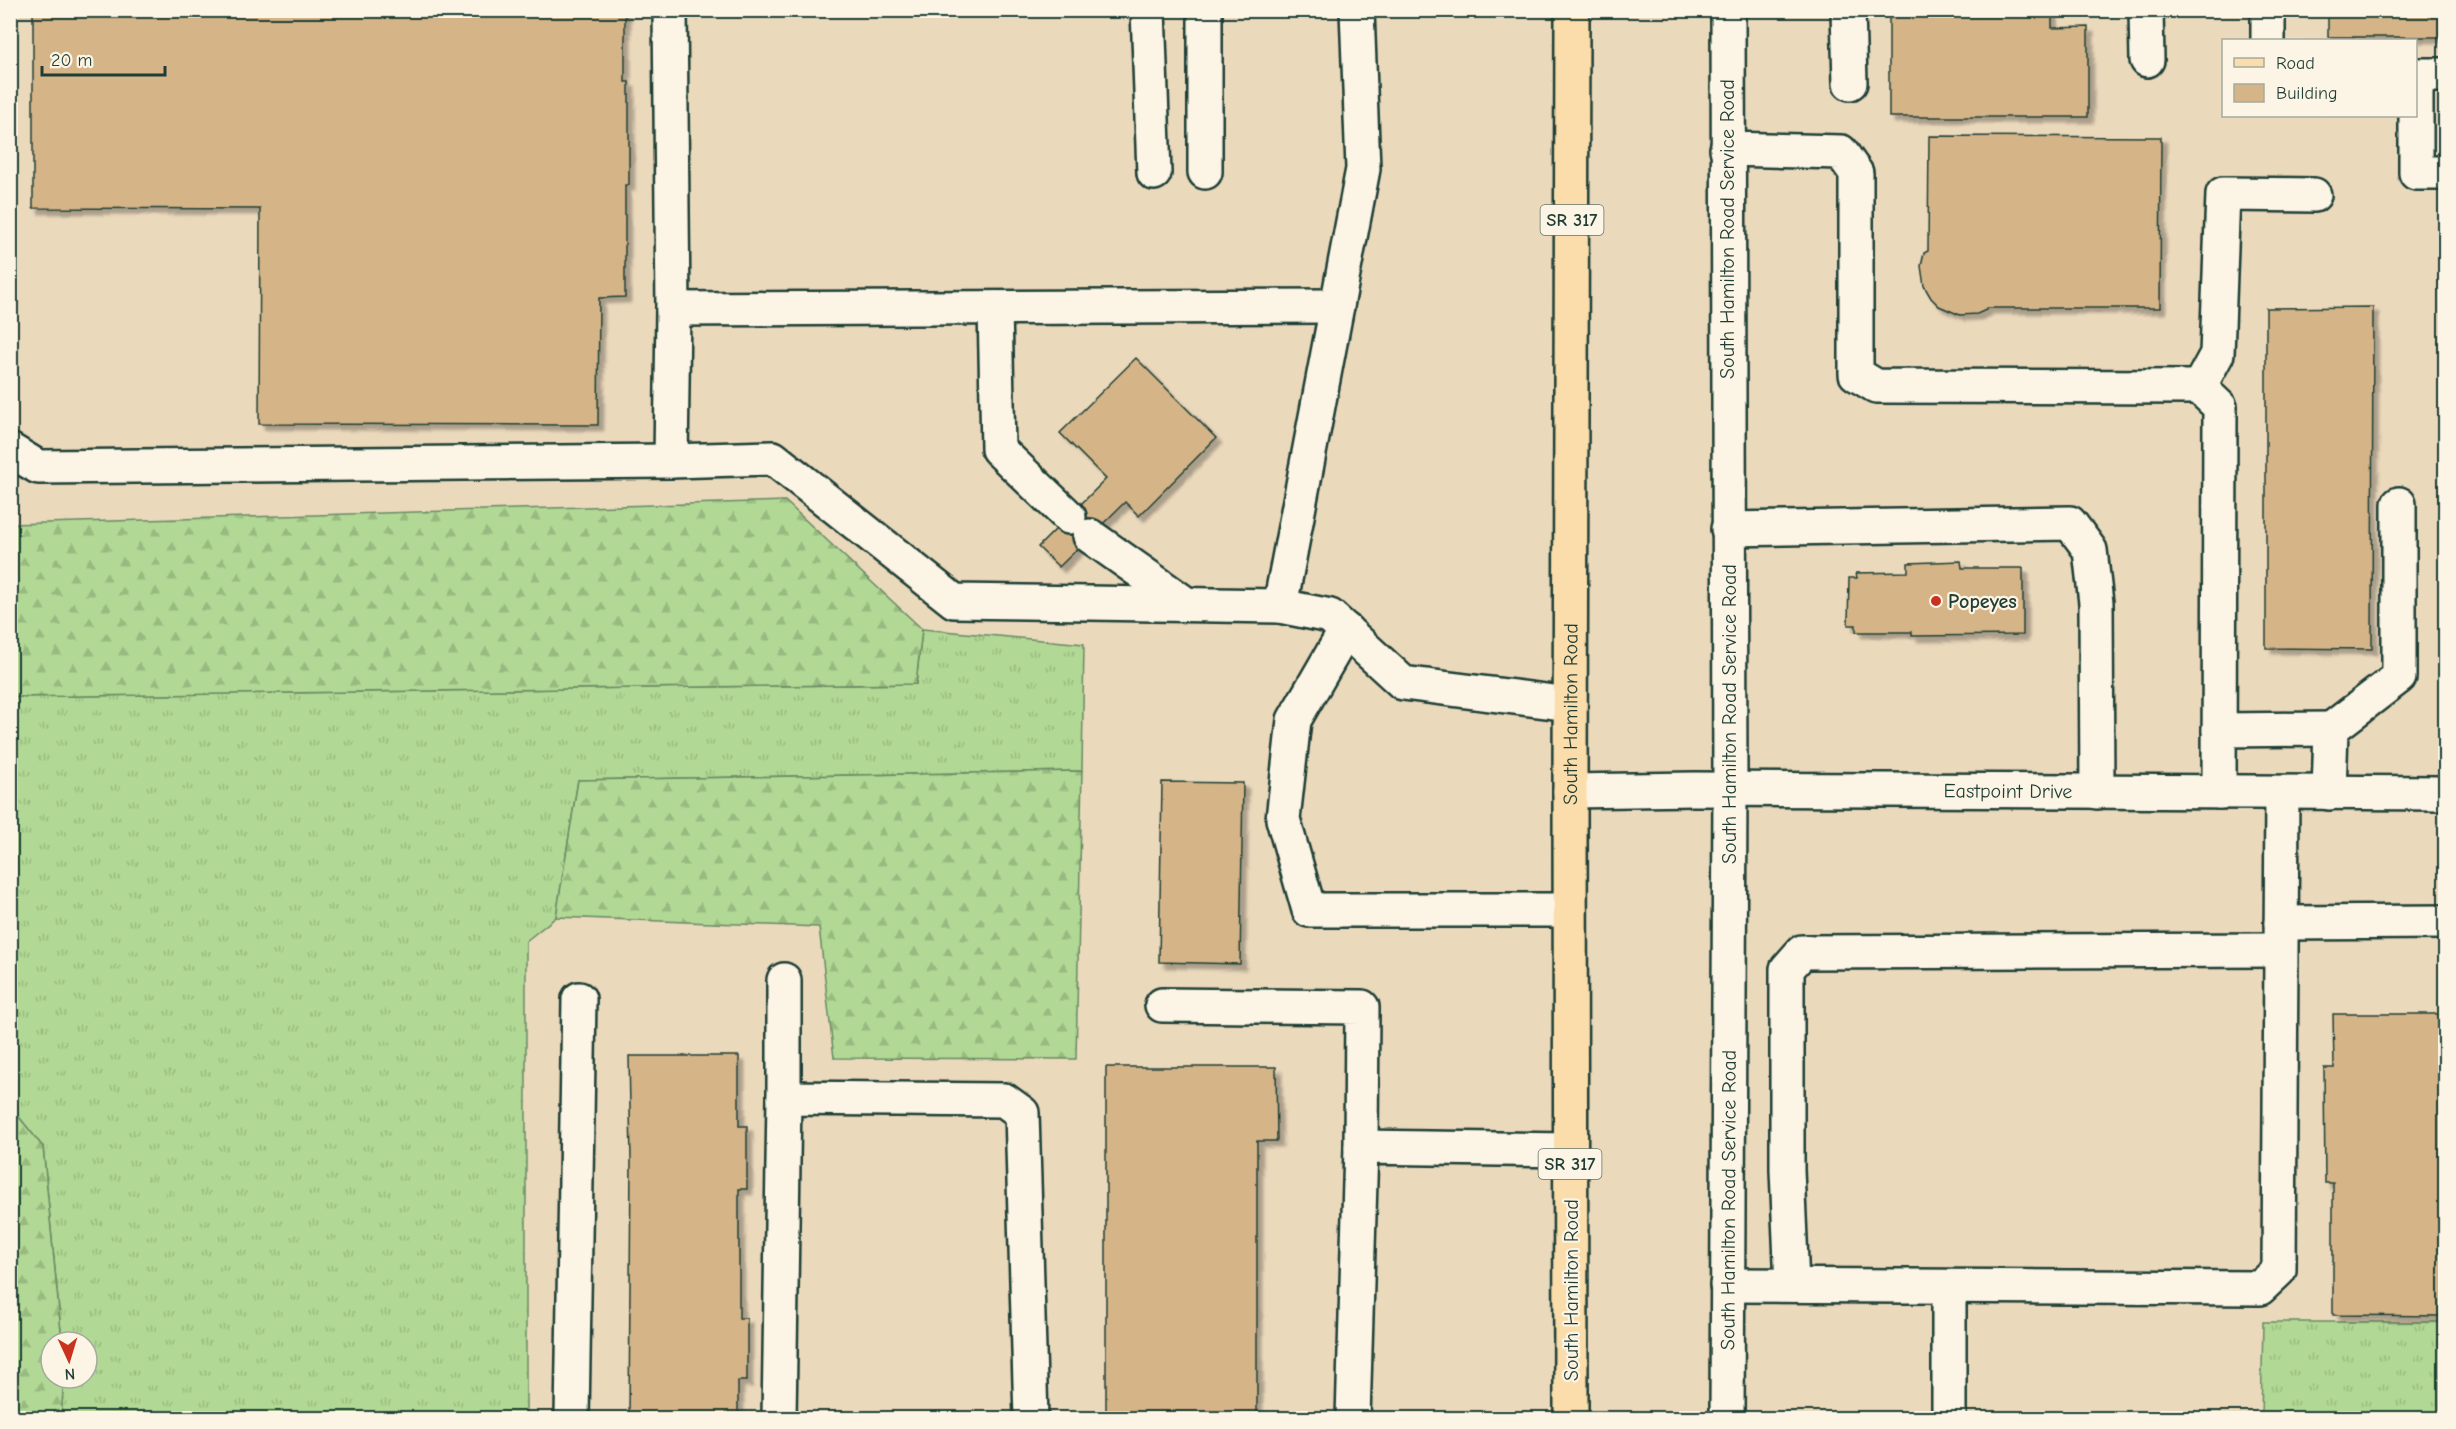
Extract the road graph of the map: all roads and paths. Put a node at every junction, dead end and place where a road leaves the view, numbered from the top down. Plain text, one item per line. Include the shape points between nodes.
1 (670, 10) edge
2 (1148, 10) edge
3 (1205, 10) edge
4 (1357, 10) edge
5 (1572, 10) edge
6 (1728, 10) edge
7 (1848, 10) edge
8 (2146, 10) edge
9 (2268, 10) edge
10 (2268, 39) edge
11 (2147, 60) dead end
12 (2426, 75) edge
13 (1850, 83) dead end
14 (1727, 149) junction
15 (1204, 172) dead end
16 (1154, 173) dead end
17 (2445, 173) edge
18 (2314, 195) dead end
19 (1337, 306) junction
20 (995, 308) junction
21 (673, 309) junction
22 (2199, 387) junction
23 (10, 450) edge
24 (671, 461) junction
25 (2399, 504) dead end
26 (1728, 529) junction
27 (1186, 604) junction
28 (1280, 606) junction
29 (1346, 630) junction
30 (1570, 704) junction
31 (2331, 729) junction
32 (2219, 730) junction
33 (1730, 789) junction
34 (1569, 791) junction
35 (2097, 792) junction
36 (2219, 792) junction
37 (2282, 793) junction
38 (2329, 793) junction
39 (2445, 793) edge
40 (1570, 910) junction
41 (2445, 922) edge
42 (2281, 936) junction
43 (784, 980) dead end
44 (579, 999) dead end
45 (1162, 1005) dead end
46 (784, 1098) junction
47 (1362, 1147) junction
48 (1570, 1150) junction
49 (1727, 1285) junction
50 (1792, 1285) junction
51 (1948, 1287) junction
52 (572, 1419) edge
53 (779, 1419) edge
54 (1031, 1419) edge
55 (1353, 1419) edge
56 (1571, 1419) edge
57 (1727, 1419) edge
58 (1949, 1419) edge

1 - 21 street
2 - 16 street
3 - 15 street
4 - 19 street via 1363,170
5 - 30 main road, South Hamilton Road / SR 317
6 - 14 street, South Hamilton Road Service Road
7 - 13 street
8 - 11 street
9 - 10 street
12 - 17 street via 2416,173
14 - 22 street via 1841,152 1856,173 1856,374 1876,386
14 - 26 street, South Hamilton Road Service Road
18 - 22 street via 2223,194 2217,354
19 - 20 street
19 - 28 street
20 - 21 street
20 - 27 street via 998,449 1080,526
21 - 24 street
22 - 32 street via 2220,407
23 - 24 street via 38,467
24 - 27 street via 773,458 954,601
25 - 31 street via 2399,677
26 - 33 street, South Hamilton Road Service Road
26 - 35 street via 2070,523 2090,550 2096,603
27 - 28 street
28 - 29 street via 1330,616
29 - 30 street via 1403,682
29 - 40 street via 1294,720 1283,819 1309,910
30 - 34 main road, South Hamilton Road / SR 317
31 - 32 street
31 - 38 street
32 - 36 street
33 - 34 street, Eastpoint Drive
33 - 35 street, Eastpoint Drive
33 - 49 street, South Hamilton Road Service Road
34 - 40 main road, South Hamilton Road / SR 317
35 - 36 street, Eastpoint Drive
36 - 37 street, Eastpoint Drive
37 - 38 street, Eastpoint Drive
37 - 42 street
38 - 39 street, Eastpoint Drive
40 - 48 main road, South Hamilton Road / SR 317
41 - 42 street
42 - 50 street via 1802,952 1787,969 1787,1170
42 - 51 street via 2279,1270 2260,1288
43 - 46 street
44 - 52 street
45 - 47 street via 1362,1007
46 - 53 street
46 - 54 street via 1004,1100 1022,1113
47 - 48 street
47 - 55 street
48 - 56 main road, South Hamilton Road / SR 317
49 - 50 street
49 - 57 street, South Hamilton Road Service Road
50 - 51 street
51 - 58 street

